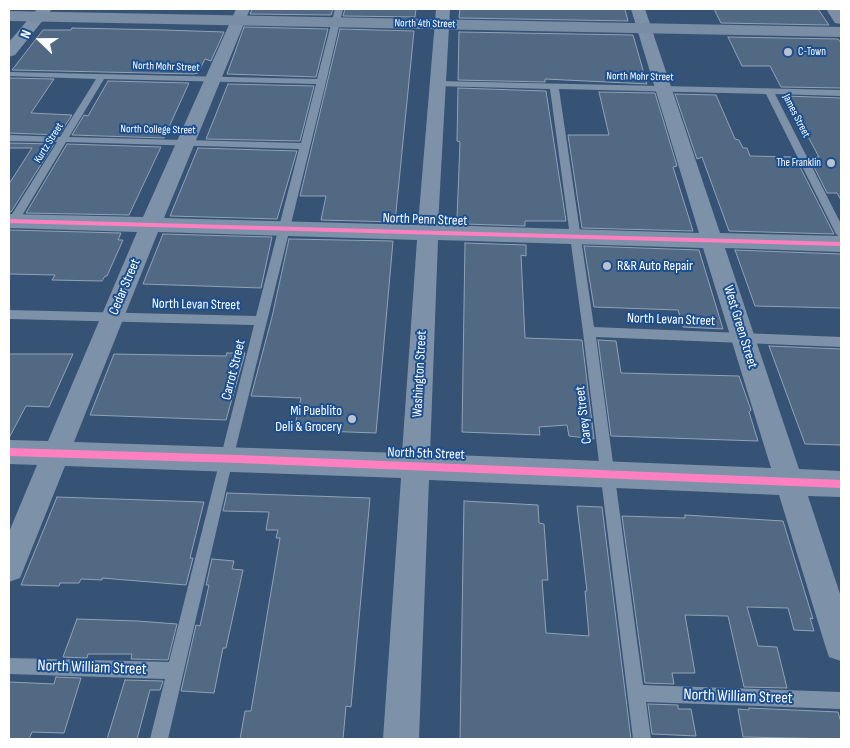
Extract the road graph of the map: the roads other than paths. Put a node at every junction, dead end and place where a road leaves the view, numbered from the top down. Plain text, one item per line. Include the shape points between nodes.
1 (834, 9) edge
2 (42, 12) edge
3 (240, 14) edge
4 (338, 15) edge
5 (9, 16) edge
6 (442, 16) edge
7 (641, 18) edge
8 (841, 19) edge
9 (841, 32) edge
10 (9, 52) edge
11 (9, 74) edge
12 (102, 76) junction
13 (212, 80) junction
14 (322, 82) junction
15 (438, 84) junction
16 (554, 87) junction
17 (664, 88) junction
18 (769, 91) junction
19 (841, 93) edge
20 (9, 138) edge
21 (65, 139) junction
22 (185, 142) junction
23 (306, 146) junction
24 (11, 221) edge
25 (151, 225) junction
26 (286, 228) junction
27 (428, 232) junction
28 (841, 234) edge
29 (575, 236) junction
30 (714, 240) junction
31 (841, 244) edge
32 (9, 314) edge
33 (112, 318) junction
34 (262, 321) junction
35 (589, 332) junction
36 (742, 338) junction
37 (841, 342) edge
38 (9, 452) edge
39 (56, 454) junction
40 (226, 459) junction
41 (415, 466) junction
42 (606, 473) junction
43 (789, 482) junction
44 (841, 484) edge
45 (9, 567) edge
46 (841, 645) edge
47 (9, 666) edge
48 (176, 671) junction
49 (636, 693) junction
50 (841, 701) edge
51 (159, 739) edge
52 (401, 739) edge
53 (642, 739) edge

1 - 8 main road
2 - 3 street, North 4th Street
2 - 5 street, North 4th Street
2 - 10 street
3 - 4 street, North 4th Street
3 - 13 street, Cedar Street
4 - 6 street, North 4th Street
4 - 14 lane, Carrot Street
6 - 7 street, North 4th Street
6 - 15 street, Washington Street
7 - 9 street, North 4th Street
7 - 17 street, West Green Street
11 - 12 lane, North Mohr Street
12 - 13 lane, North Mohr Street
12 - 21 lane, Kurtz Street
13 - 14 lane, North Mohr Street
13 - 22 street, Cedar Street
14 - 23 lane, Carrot Street
15 - 16 lane, North Mohr Street
15 - 27 street, Washington Street
16 - 17 lane, North Mohr Street
16 - 29 lane, Carey Street
17 - 18 lane, North Mohr Street
17 - 30 street, West Green Street
18 - 19 lane, North Mohr Street
18 - 28 lane, James Street
20 - 21 lane, North College Street
21 - 22 lane, North College Street
21 - 24 lane, Kurtz Street
22 - 23 lane, North College Street
22 - 25 street, Cedar Street
23 - 26 lane, Carrot Street
24 - 25 street, North Penn Street
25 - 26 street, North Penn Street
25 - 33 street, Cedar Street
26 - 27 street, North Penn Street
26 - 34 lane, Carrot Street
27 - 29 street, North Penn Street
27 - 41 street, Washington Street
29 - 30 street, North Penn Street
29 - 35 lane, Carey Street
30 - 31 street, North Penn Street
30 - 36 street, West Green Street
32 - 33 lane, North Levan Street
33 - 34 lane, North Levan Street
33 - 39 street, Cedar Street
34 - 40 lane, Carrot Street
35 - 36 lane, North Levan Street
35 - 42 lane, Carey Street
36 - 37 lane, North Levan Street
36 - 43 street, West Green Street
38 - 39 street, North 5th Street
39 - 40 street, North 5th Street
39 - 45 street, Cedar Street
40 - 41 street, North 5th Street
40 - 48 lane, Carrot Street
41 - 42 street, North 5th Street
41 - 52 street, Washington Street
42 - 43 street, North 5th Street
42 - 49 lane, Carey Street
43 - 44 street, North 5th Street
43 - 46 street, West Green Street
47 - 48 lane, North William Street
48 - 51 lane, Carrot Street
49 - 50 lane, North William Street
49 - 53 lane, Carey Street

